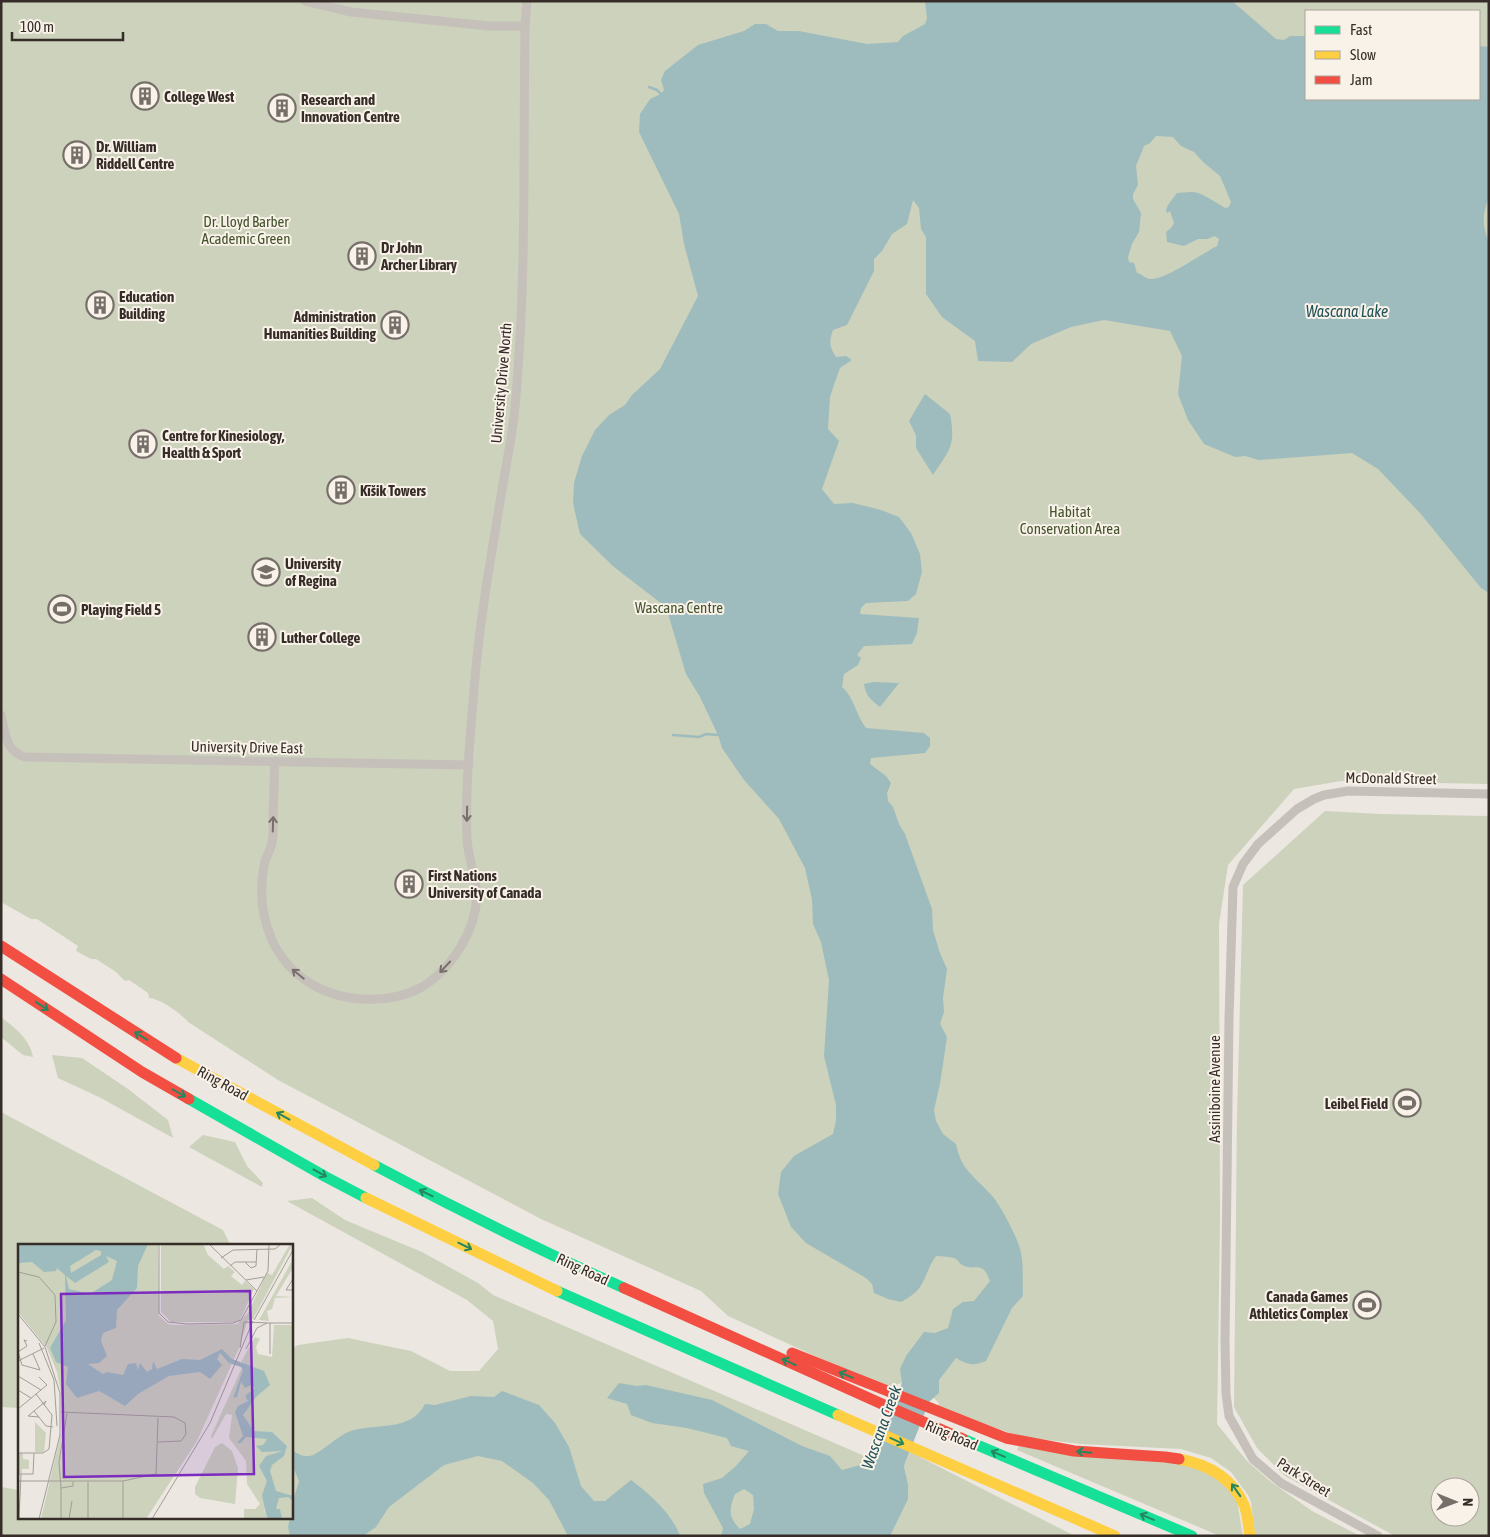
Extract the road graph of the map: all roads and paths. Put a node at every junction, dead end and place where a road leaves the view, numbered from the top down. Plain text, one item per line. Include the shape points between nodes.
1 (305, 1) edge
2 (527, 1) edge
3 (525, 26) junction
4 (1, 716) edge
5 (275, 761) junction
6 (469, 766) junction
7 (1489, 794) edge
8 (1297, 809) joint
9 (1, 946) edge
10 (1, 979) edge
11 (564, 1260) junction
12 (1226, 1394) joint
13 (989, 1481) junction
14 (1093, 1536) edge
15 (1115, 1536) edge
16 (1192, 1536) edge
17 (1250, 1536) edge
18 (1378, 1536) edge

1 - 3 street via 351,12 489,26
2 - 3 street, University Drive North
3 - 6 street, University Drive North via 520,333 513,420 480,629
4 - 5 street, University Drive East via 10,748 17,755 26,757
5 - 6 street, University Drive East
6 -> 5 street, University Drive North via 467,839 476,877 475,914 457,953 435,976 406,994 373,999 337,995 310,983 293,971 272,939 261,894 272,840
7 - 8 street, McDonald Street via 1336,792 1314,798
8 - 12 street, Assiniboine Avenue via 1258,844 1243,864 1233,887 1225,1272
11 -> 9 highway, Ring Road via 416,1188 173,1056
10 -> 13 highway, Ring Road via 142,1072 403,1217 589,1306
16 -> 11 highway, Ring Road via 934,1428
17 -> 11 highway via 1248,1516 1239,1494 1226,1478 1209,1467 1184,1459 1041,1447 995,1435
12 - 18 street, Park Street via 1229,1416 1253,1458 1281,1483
13 - 14 highway
13 - 15 highway, Ring Road

